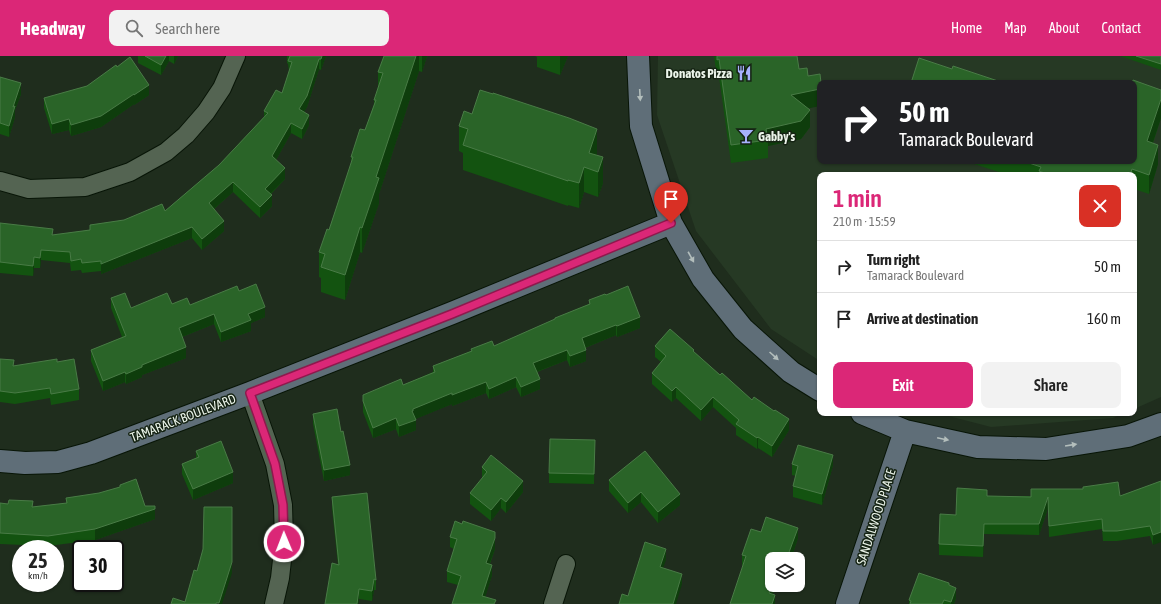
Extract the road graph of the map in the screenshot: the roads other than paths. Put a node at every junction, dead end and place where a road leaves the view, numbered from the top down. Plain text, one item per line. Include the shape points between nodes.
1 (236, 56) edge
2 (638, 56) edge
3 (0, 181) edge
4 (671, 223) junction
5 (817, 388) edge
6 (250, 393) junction
7 (869, 416) edge
8 (1161, 424) edge
9 (905, 431) junction
10 (0, 460) edge
11 (566, 564) dead end
12 (274, 604) edge
13 (553, 604) edge
14 (847, 604) edge

1 - 3 street via 222,88 186,135 166,152 130,172 85,187 29,189
2 -> 4 street via 641,126
4 -> 5 street via 703,279 743,329 791,372
4 - 6 street, TAMARACK BOULEVARD via 452,314
6 - 10 street, TAMARACK BOULEVARD via 91,453 58,462 25,463
6 - 12 street via 275,464 283,505 284,542
7 - 9 street
9 -> 8 street via 978,447 1046,449 1128,436
9 - 14 street, SANDALWOOD PLACE
11 - 13 street

